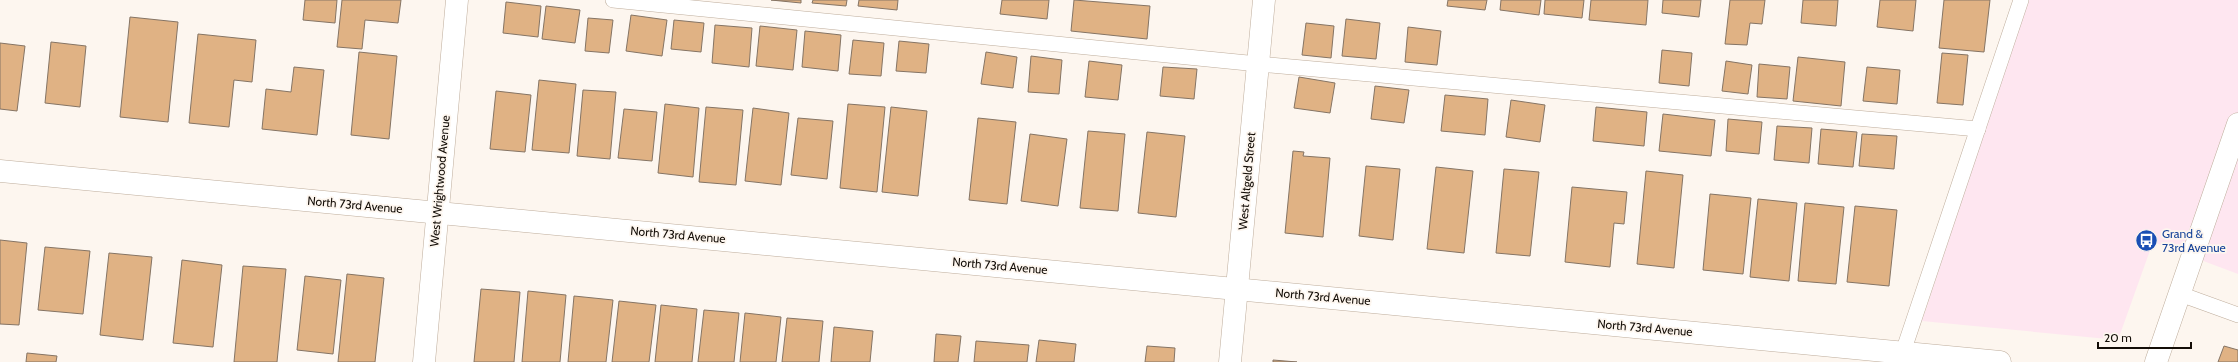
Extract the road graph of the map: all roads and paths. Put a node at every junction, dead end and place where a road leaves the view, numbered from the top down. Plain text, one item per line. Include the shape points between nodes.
1 (457, 0) edge
2 (613, 0) edge
3 (1264, 0) edge
4 (2021, 0) edge
5 (1258, 64) junction
6 (2238, 124) edge
7 (1978, 129) junction
8 (0, 171) edge
9 (437, 212) junction
10 (1237, 289) junction
11 (2180, 294) junction
12 (2238, 315) edge
13 (1901, 357) edge
14 (424, 362) edge
15 (1230, 362) edge
16 (2000, 362) edge
17 (2156, 362) edge

1 - 9 street, West Wrightwood Avenue
2 - 5 lane
3 - 5 street, West Altgeld Street
4 - 7 lane
5 - 7 lane
5 - 10 street, West Altgeld Street
6 - 11 street
7 - 13 lane
8 - 9 street, North 73rd Avenue
9 - 10 street, North 73rd Avenue
9 - 14 street, West Wrightwood Avenue
10 - 13 street, North 73rd Avenue
10 - 15 street, West Altgeld Street
11 - 12 lane
11 - 17 street
13 - 16 street, North 73rd Avenue

